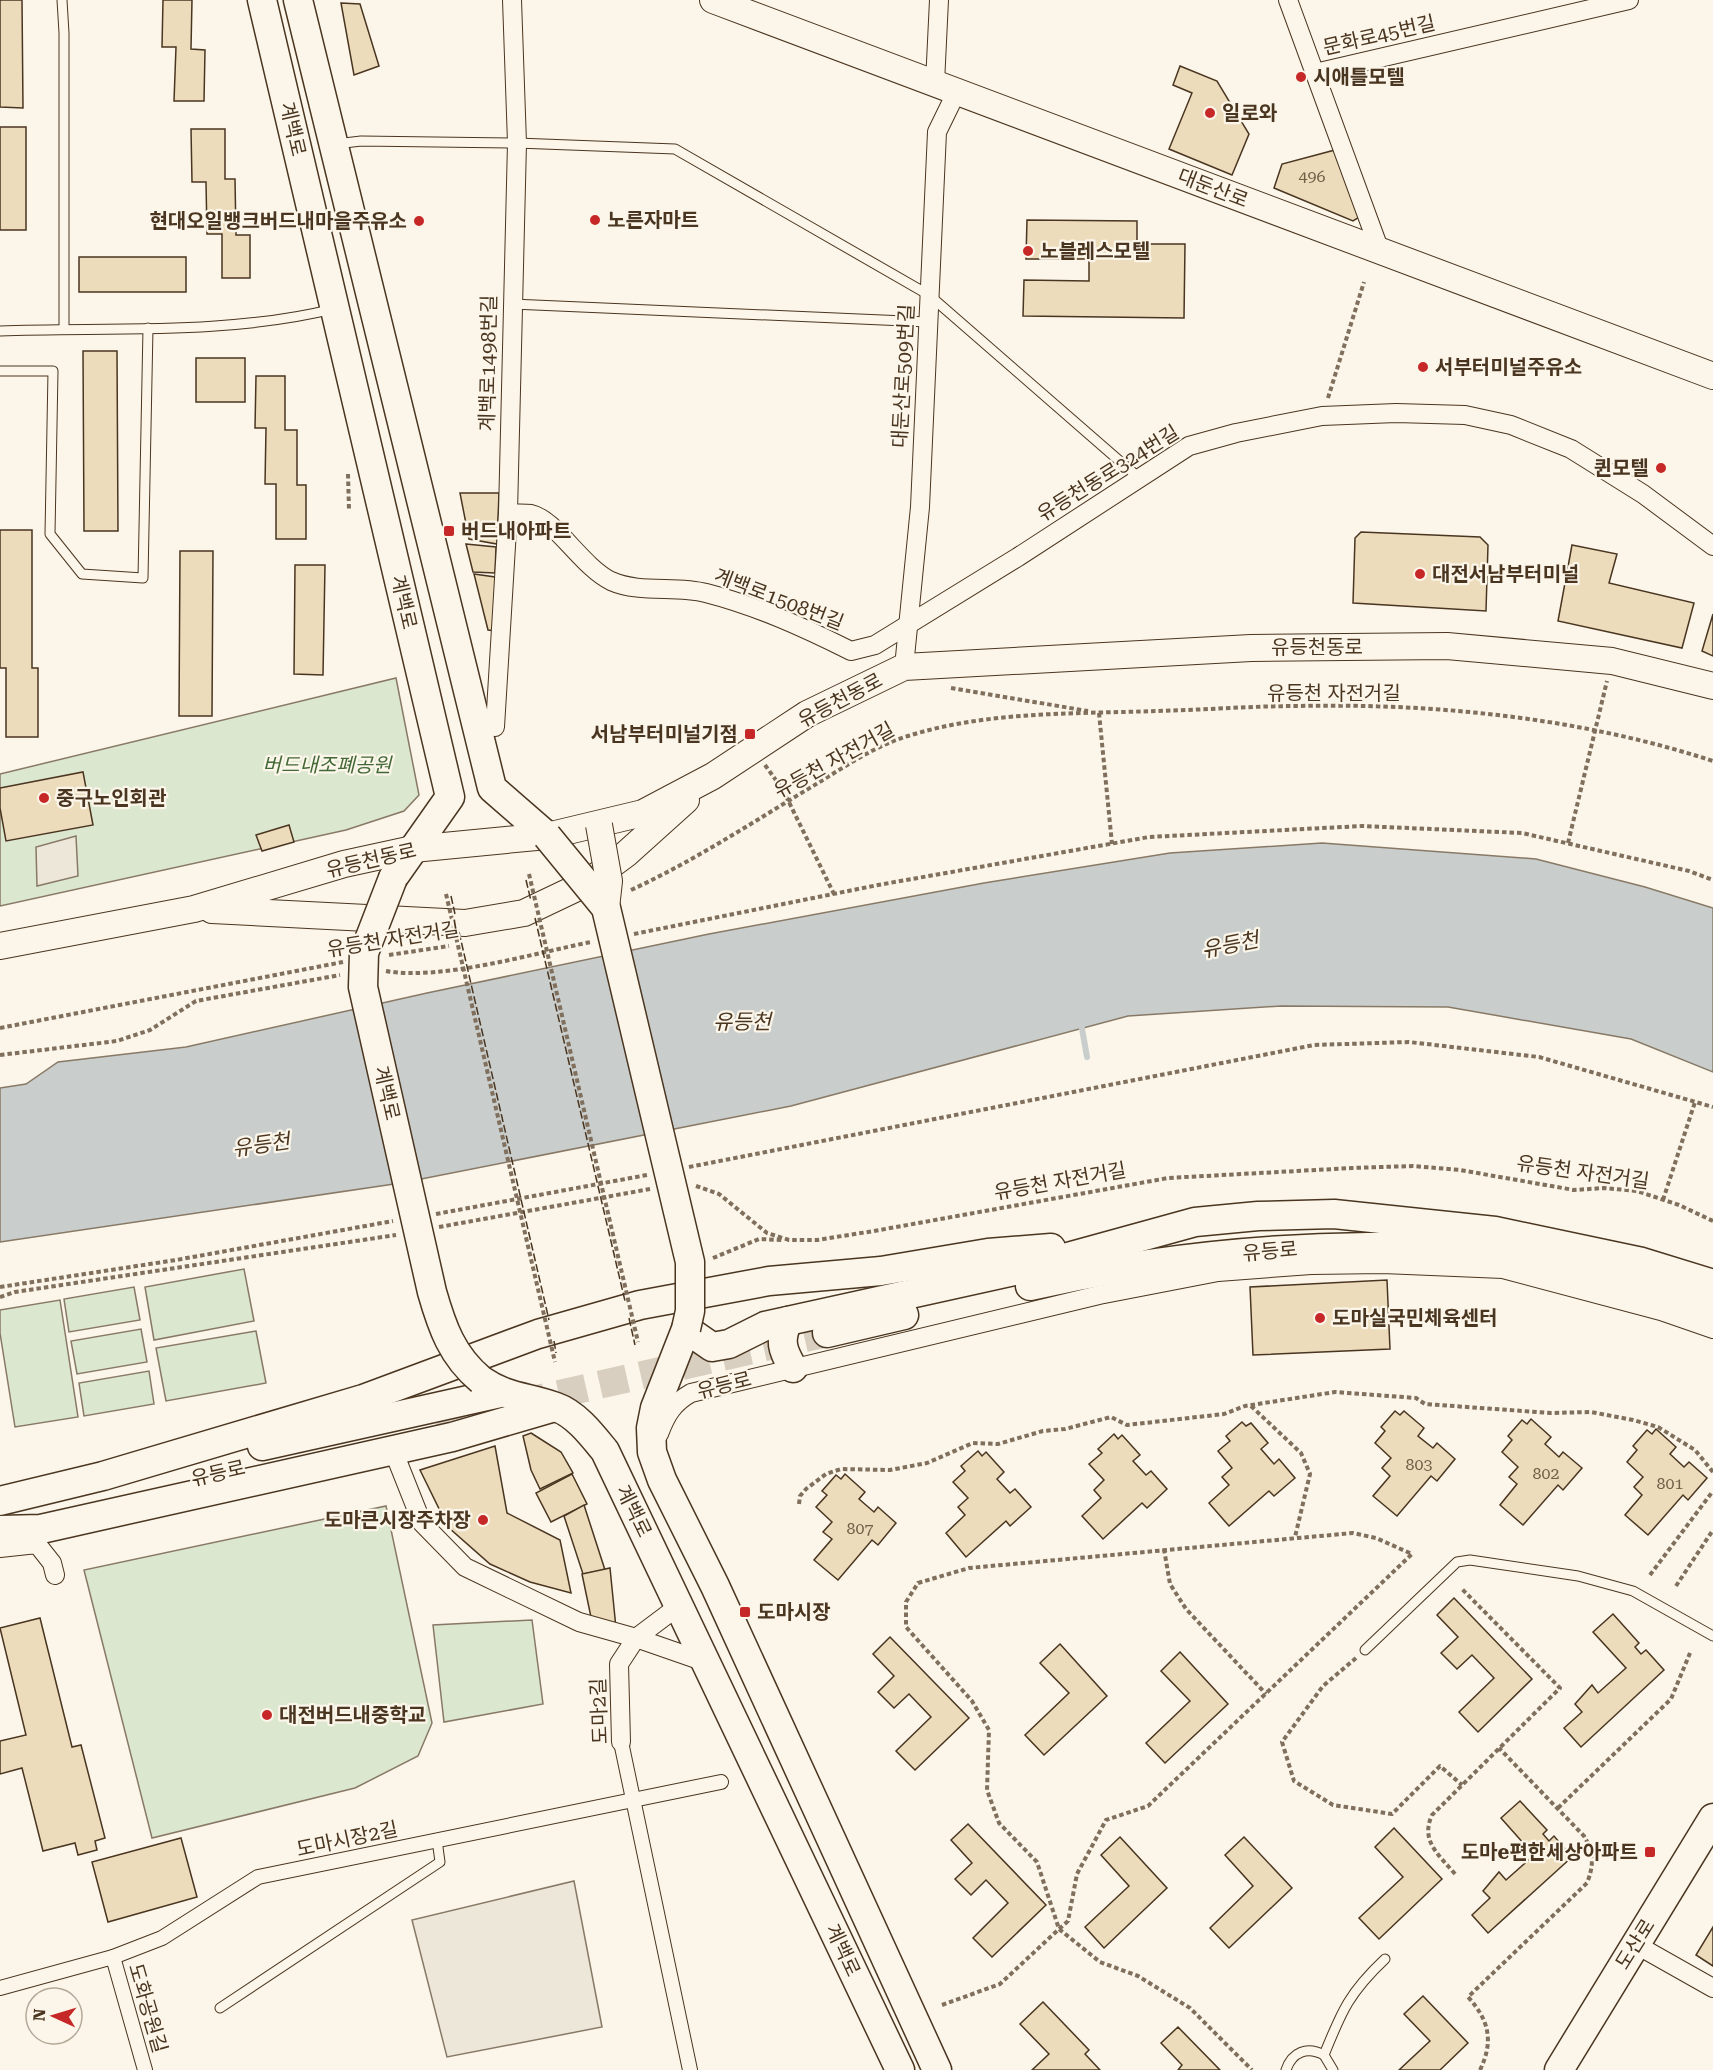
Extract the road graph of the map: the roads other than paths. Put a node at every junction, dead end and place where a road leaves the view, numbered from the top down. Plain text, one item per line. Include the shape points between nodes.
1 (62, 0) edge
2 (262, 0) edge
3 (298, 0) edge
4 (512, 0) edge
5 (713, 0) edge
6 (939, 0) edge
7 (1288, 0) edge
8 (1629, 0) edge
9 (1569, 7) edge
10 (1315, 73) junction
11 (946, 87) junction
12 (518, 143) junction
13 (334, 144) junction
14 (1380, 251) junction
15 (929, 295) junction
16 (512, 304) junction
17 (335, 309) junction
18 (928, 322) junction
19 (64, 328) junction
20 (148, 328) junction
21 (0, 331) edge
22 (0, 370) edge
23 (1713, 376) edge
24 (1138, 477) junction
25 (508, 513) junction
26 (1713, 546) edge
27 (908, 624) junction
28 (904, 667) junction
29 (1713, 686) edge
30 (495, 727) dead end
31 (713, 776) junction
32 (599, 825) junction
33 (547, 836) junction
34 (412, 849) junction
35 (614, 902) junction
36 (194, 909) junction
37 (0, 946) edge
38 (1122, 1241) junction
39 (1555, 1272) junction
40 (1713, 1284) edge
41 (1713, 1312) edge
42 (788, 1321) junction
43 (686, 1329) junction
44 (1713, 1329) edge
45 (827, 1334) tunnel mouth
46 (793, 1368) junction
47 (490, 1386) junction
48 (458, 1401) junction
49 (557, 1407) junction
50 (436, 1422) tunnel mouth
51 (468, 1432) junction
52 (393, 1450) junction
53 (652, 1452) junction
54 (103, 1476) junction
55 (0, 1501) edge
56 (0, 1524) edge
57 (0, 1530) edge
58 (0, 1548) edge
59 (55, 1575) dead end
60 (680, 1605) junction
61 (1713, 1636) edge
62 (636, 1638) junction
63 (1365, 1650) road end
64 (708, 1663) junction
65 (621, 1742) joint
66 (721, 1782) dead end
67 (631, 1799) junction
68 (1713, 1818) edge
69 (437, 1840) junction
70 (1635, 1944) junction
71 (112, 1957) junction
72 (1385, 1959) dead end
73 (0, 1988) edge
74 (1713, 1988) edge
75 (220, 2008) dead end
76 (1324, 2055) junction
77 (146, 2070) edge
78 (690, 2070) edge
79 (900, 2070) edge
80 (937, 2070) edge
81 (1286, 2070) edge
82 (1333, 2070) edge
83 (1558, 2070) edge

1 - 19 lane
2 - 17 main road, 계백로
3 - 13 main road, 계백로
4 - 12 street, 계백로1498번길
5 - 11 main road, 대둔산로
6 - 11 street
7 - 10 street
8 - 9 street, 문화로45번길
9 - 10 street, 문화로45번길
10 - 14 street
11 - 14 main road, 대둔산로
11 - 15 street, 대둔산로509번길 via 937,132
12 - 13 lane
12 - 15 lane via 675,149
12 - 16 street, 계백로1498번길
13 - 33 main road, 계백로 via 492,788
14 - 23 main road, 대둔산로
15 - 18 street, 대둔산로509번길
15 - 24 lane
16 - 18 lane
16 - 25 street, 계백로1498번길
17 - 20 lane via 296,318
17 - 34 main road, 계백로 via 450,797
18 - 27 street, 대둔산로509번길 via 920,507
19 - 20 lane
19 - 21 lane
20 - 22 lane via 143,578 82,574 50,534 53,371
24 - 26 street, 유등천동로324번길 via 1189,446 1322,416 1465,415 1511,425 1571,449 1643,494
24 - 27 street, 유등천동로324번길
25 - 27 street, 계백로1508번길 via 532,514 553,527 574,552 610,580 628,587 705,593 807,629 851,651 875,645
25 - 30 street, 계백로1498번길
27 - 28 street, 대둔산로509번길
28 - 29 main road, 유등천동로 via 1251,648 1446,646 1612,661
28 - 31 main road, 유등천동로 via 807,714
31 - 32 main road, 유등천동로 via 642,813
31 - 36 main road via 626,854 587,883 524,913 465,923
32 - 33 main road, 유등천동로
32 - 35 main road, bridge
33 - 34 main road, 유등천동로
33 - 35 main road, 계백로, bridge
34 - 36 main road, 유등천동로 via 344,864
34 - 47 main road, 계백로, bridge via 393,878 364,953 363,987 444,1335 465,1368
35 - 43 main road, 계백로, bridge via 690,1262
36 - 37 main road, 유등천동로
38 - 40 main road, 유등로 via 1195,1222 1334,1214 1555,1242 1642,1262
38 - 42 main road via 1028,1268
38 - 54 main road via 988,1253 674,1297 538,1334 363,1399
39 - 41 main road, 유등로 via 1636,1286
39 - 44 street, 유등로
39 - 45 main road, 유등로 via 1532,1256 1421,1246 1290,1249 1094,1272
39 - 46 street, 유등로 via 1311,1265 1218,1272 1099,1295
42 - 43 main road via 712,1347
42 - 46 main road via 780,1337
43 - 53 main road, 계백로 via 656,1408 651,1428
46 - 53 street, 유등로 via 691,1393 676,1402 664,1419
47 - 48 main road
47 - 49 main road, 계백로
48 - 51 main road via 470,1424
48 - 54 main road via 214,1457
49 - 51 main road
49 - 60 main road, 계백로 via 584,1426 605,1451
50 - 56 main road, 유등로
51 - 52 main road
52 - 57 main road via 41,1528
52 - 62 street via 422,1523 465,1568 579,1622
53 - 80 main road, 계백로
54 - 55 main road
58 - 59 street via 37,1544 52,1563
60 - 62 street, 도마2길
60 - 64 main road, 계백로
61 - 63 lane via 1633,1591 1578,1576 1470,1560 1456,1562
62 - 64 street
62 - 65 street, 도마2길 via 619,1664
64 - 79 main road, 계백로
65 - 67 street, 도마2길
66 - 67 street, 도마시장2길
67 - 69 street, 도마시장2길
67 - 78 street, 도마2길
68 - 70 main road, 도산로
69 - 71 street, 도마시장2길 via 258,1877 162,1938
69 - 75 lane via 440,1862
70 - 74 street
70 - 83 main road, 도산로
71 - 73 street, 도마시장2길
71 - 77 street, 도화공원길
72 - 76 lane via 1352,1993
76 - 81 lane via 1300,2052 1288,2062
76 - 82 lane

